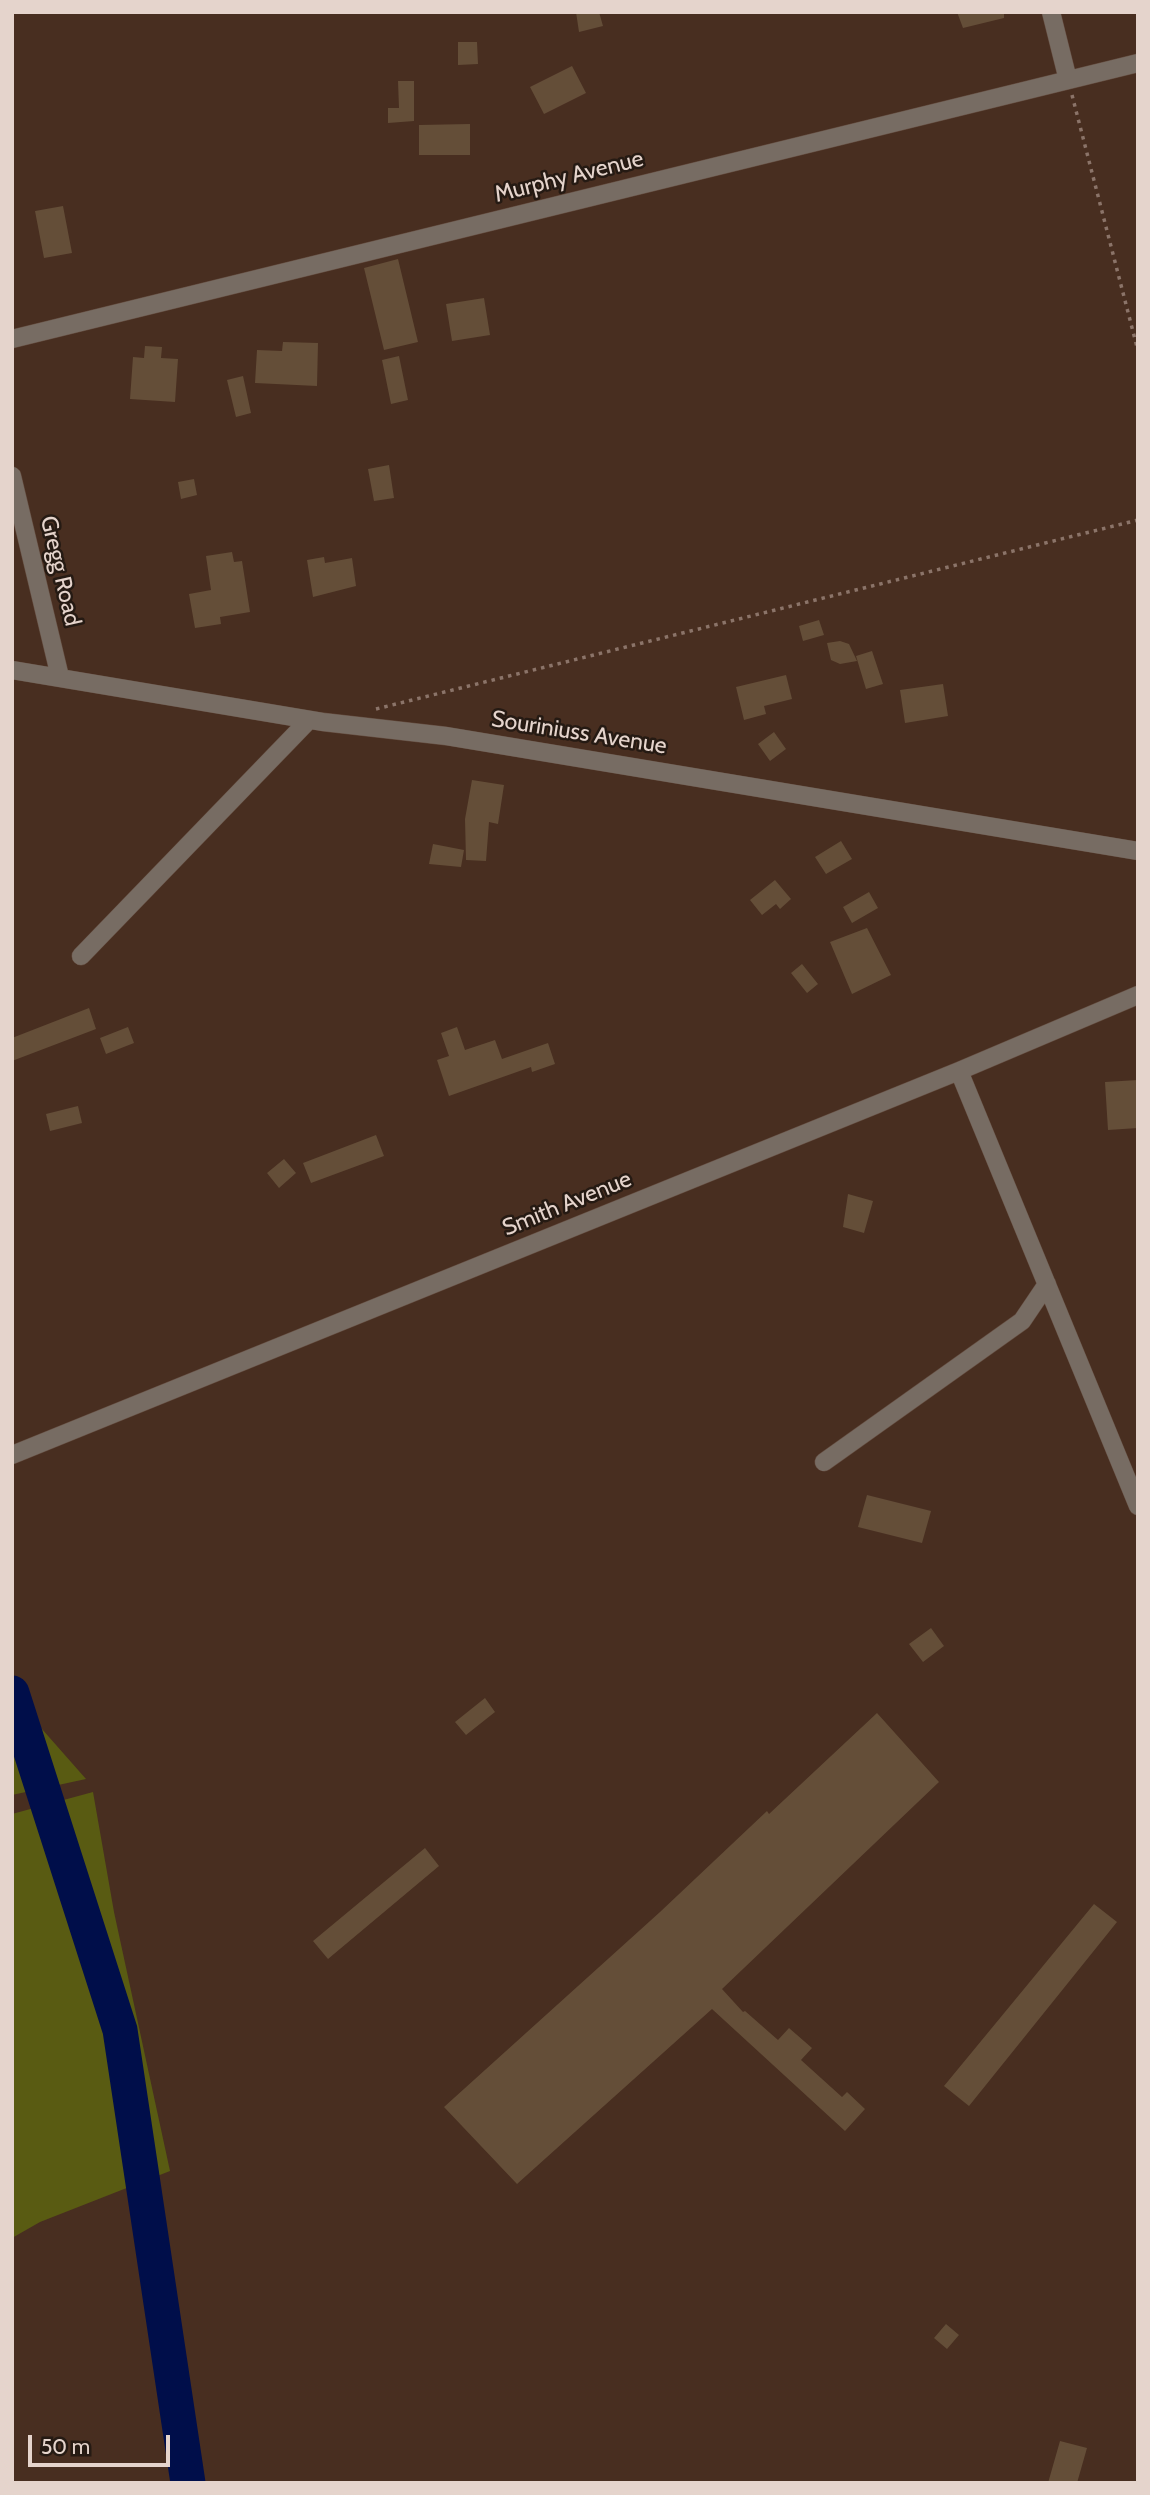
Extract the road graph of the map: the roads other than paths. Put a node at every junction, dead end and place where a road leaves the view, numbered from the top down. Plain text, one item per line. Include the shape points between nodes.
1 (1051, 12) edge
2 (1138, 63) edge
3 (1068, 80) junction
4 (12, 339) edge
5 (12, 476) edge
6 (12, 670) edge
7 (60, 677) junction
8 (309, 720) junction
9 (1138, 851) edge
10 (82, 956) dead end
11 (1138, 995) edge
12 (959, 1071) junction
13 (1047, 1284) junction
14 (12, 1455) edge
15 (824, 1462) dead end
16 (1138, 1506) edge

1 - 3 street
2 - 3 street, Murphy Avenue
3 - 4 street, Murphy Avenue
5 - 7 street, Gregg Road
6 - 7 street, Souriniuss Avenue
7 - 8 street, Souriniuss Avenue
8 - 9 street, Souriniuss Avenue via 446,736
8 - 10 street
11 - 12 street, Smith Avenue
12 - 13 street
12 - 14 street, Smith Avenue
13 - 15 street via 1022,1321
13 - 16 street

